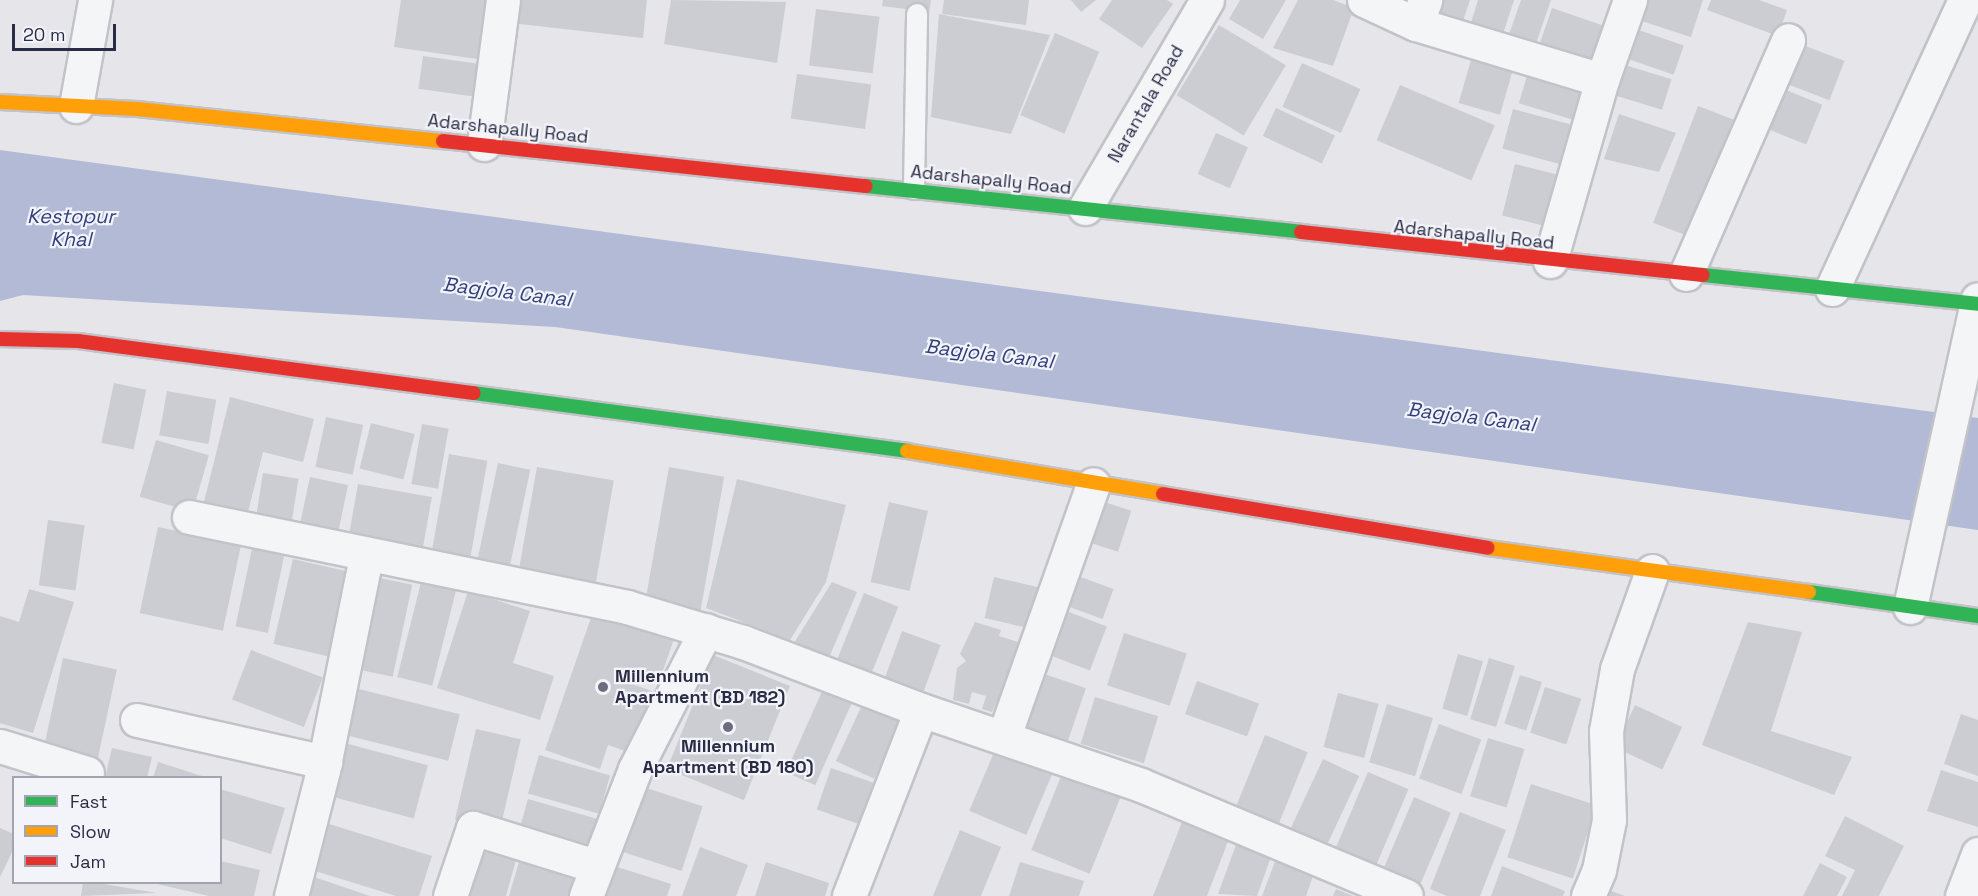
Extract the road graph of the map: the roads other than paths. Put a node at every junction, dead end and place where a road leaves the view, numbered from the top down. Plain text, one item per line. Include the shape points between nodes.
1 (95, 0) edge
2 (503, 0) edge
3 (1364, 0) edge
4 (1630, 0) edge
5 (1965, 0) edge
6 (1198, 3) edge
7 (1420, 12) edge
8 (917, 14) dead end
9 (1788, 40) dead end
10 (1602, 80) junction
11 (0, 102) edge
12 (76, 106) junction
13 (484, 144) junction
14 (914, 189) junction
15 (1085, 208) junction
16 (1550, 261) junction
17 (1686, 274) junction
18 (1832, 289) junction
19 (1977, 303) edge
20 (0, 339) edge
21 (1093, 483) junction
22 (189, 517) dead end
23 (366, 556) junction
24 (1652, 572) junction
25 (1910, 607) junction
26 (1978, 616) edge
27 (706, 630) junction
28 (921, 710) junction
29 (137, 720) dead end
30 (1004, 736) junction
31 (0, 746) edge
32 (325, 762) junction
33 (87, 773) dead end
34 (1978, 854) edge
35 (591, 881) edge
36 (291, 896) edge
37 (450, 896) edge
38 (850, 896) edge
39 (1406, 896) edge
40 (1588, 896) edge
41 (1962, 896) edge

1 - 12 street
2 - 13 street
3 - 7 street
4 - 10 street
5 - 18 street
6 - 15 street, Narantala Road
7 - 10 street
8 - 14 lane
9 - 17 street
10 - 16 street
11 - 12 street, Adarshapally Road
12 - 13 street, Adarshapally Road
13 - 14 street, Adarshapally Road
14 - 15 street, Adarshapally Road
15 - 16 street, Adarshapally Road
16 - 17 street, Adarshapally Road
17 - 18 street, Adarshapally Road
18 - 19 street, Adarshapally Road
19 - 25 street
20 - 21 street via 78,341 223,363 610,409 882,447
21 - 24 street
21 - 30 street
22 - 23 street
23 - 27 street via 627,607
23 - 32 street
24 - 25 street
24 - 40 street via 1617,669 1606,731 1608,820 1599,870
25 - 26 street
27 - 28 street
27 - 35 street via 635,769
28 - 30 street
28 - 38 street
29 - 32 street
30 - 39 street via 1141,785
31 - 33 street
32 - 36 street
34 - 41 street
35 - 37 street via 472,828

